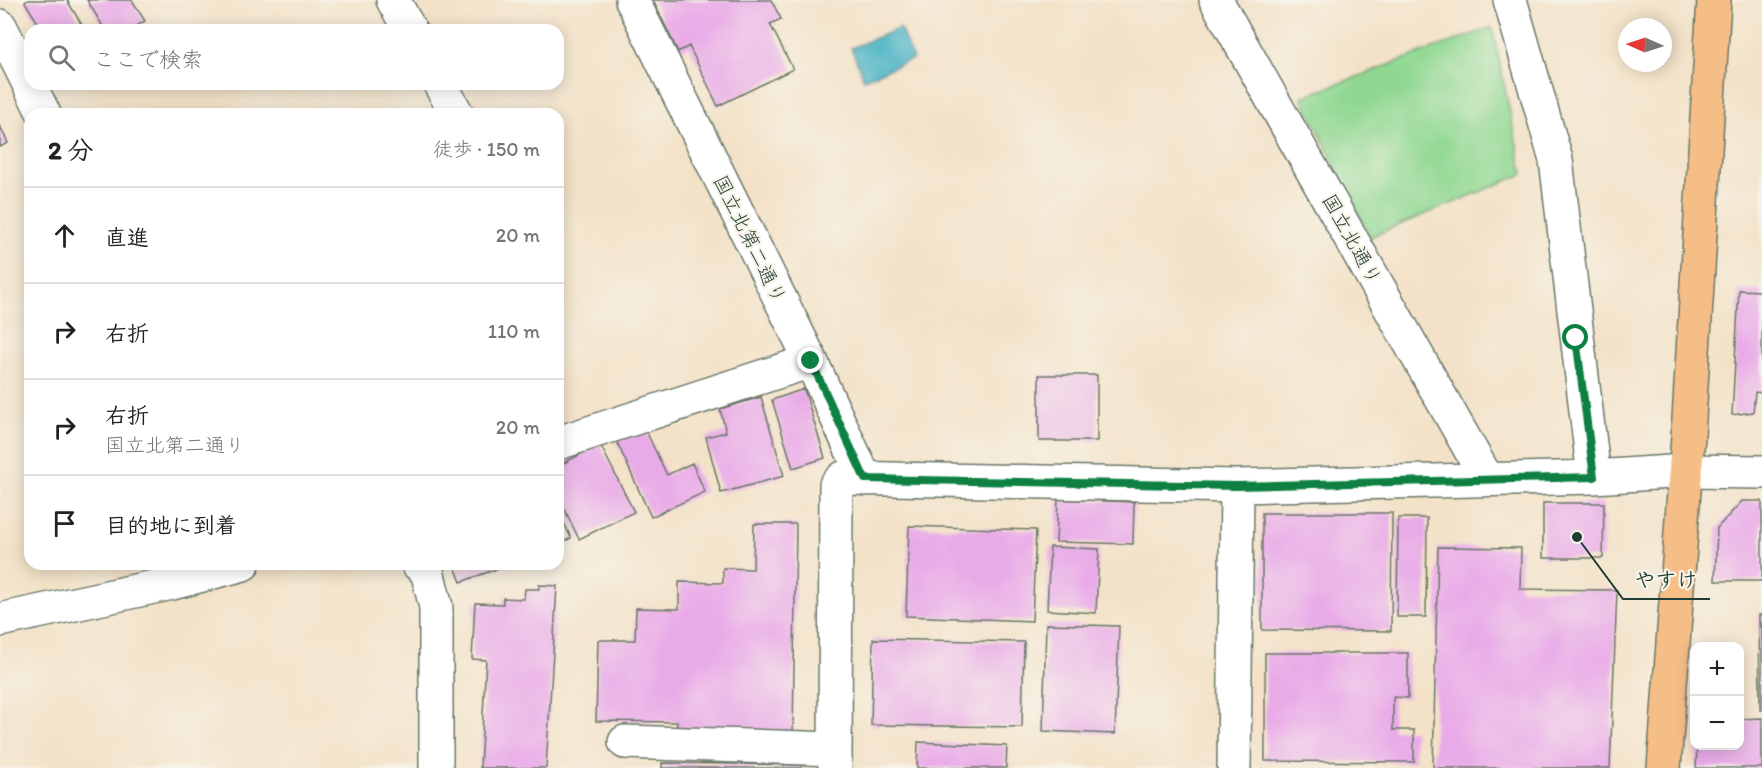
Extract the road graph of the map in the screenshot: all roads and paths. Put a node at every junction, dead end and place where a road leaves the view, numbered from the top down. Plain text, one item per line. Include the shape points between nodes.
1 (393, 0) edge
2 (632, 0) edge
3 (1216, 0) edge
4 (1510, 0) edge
5 (1714, 0) edge
6 (407, 24) edge
7 (0, 26) edge
8 (24, 74) edge
9 (32, 90) edge
10 (443, 90) edge
11 (41, 108) edge
12 (454, 108) edge
13 (811, 361) junction
14 (564, 441) edge
15 (1685, 471) junction
16 (1762, 472) edge
17 (1594, 477) junction
18 (865, 479) junction
19 (1487, 479) junction
20 (1237, 486) junction
21 (221, 570) edge
22 (426, 570) edge
23 (0, 620) edge
24 (625, 742) dead end
25 (835, 759) edge
26 (436, 768) edge
27 (1234, 768) edge
28 (1664, 768) edge

1 - 6 street
2 - 13 street, 国立北第二通り
3 - 19 street, 国立北通り
4 - 17 street via 1556,159
5 - 15 main road
7 - 8 street
9 - 11 street
10 - 12 street
13 - 14 street
13 - 18 street, 国立北第二通り
15 - 16 street
15 - 17 street
15 - 28 main road
17 - 19 street
18 - 20 street
18 - 25 street via 843,478 837,485
19 - 20 street
20 - 27 street
21 - 23 street
22 - 26 street via 436,607
24 - 25 street

